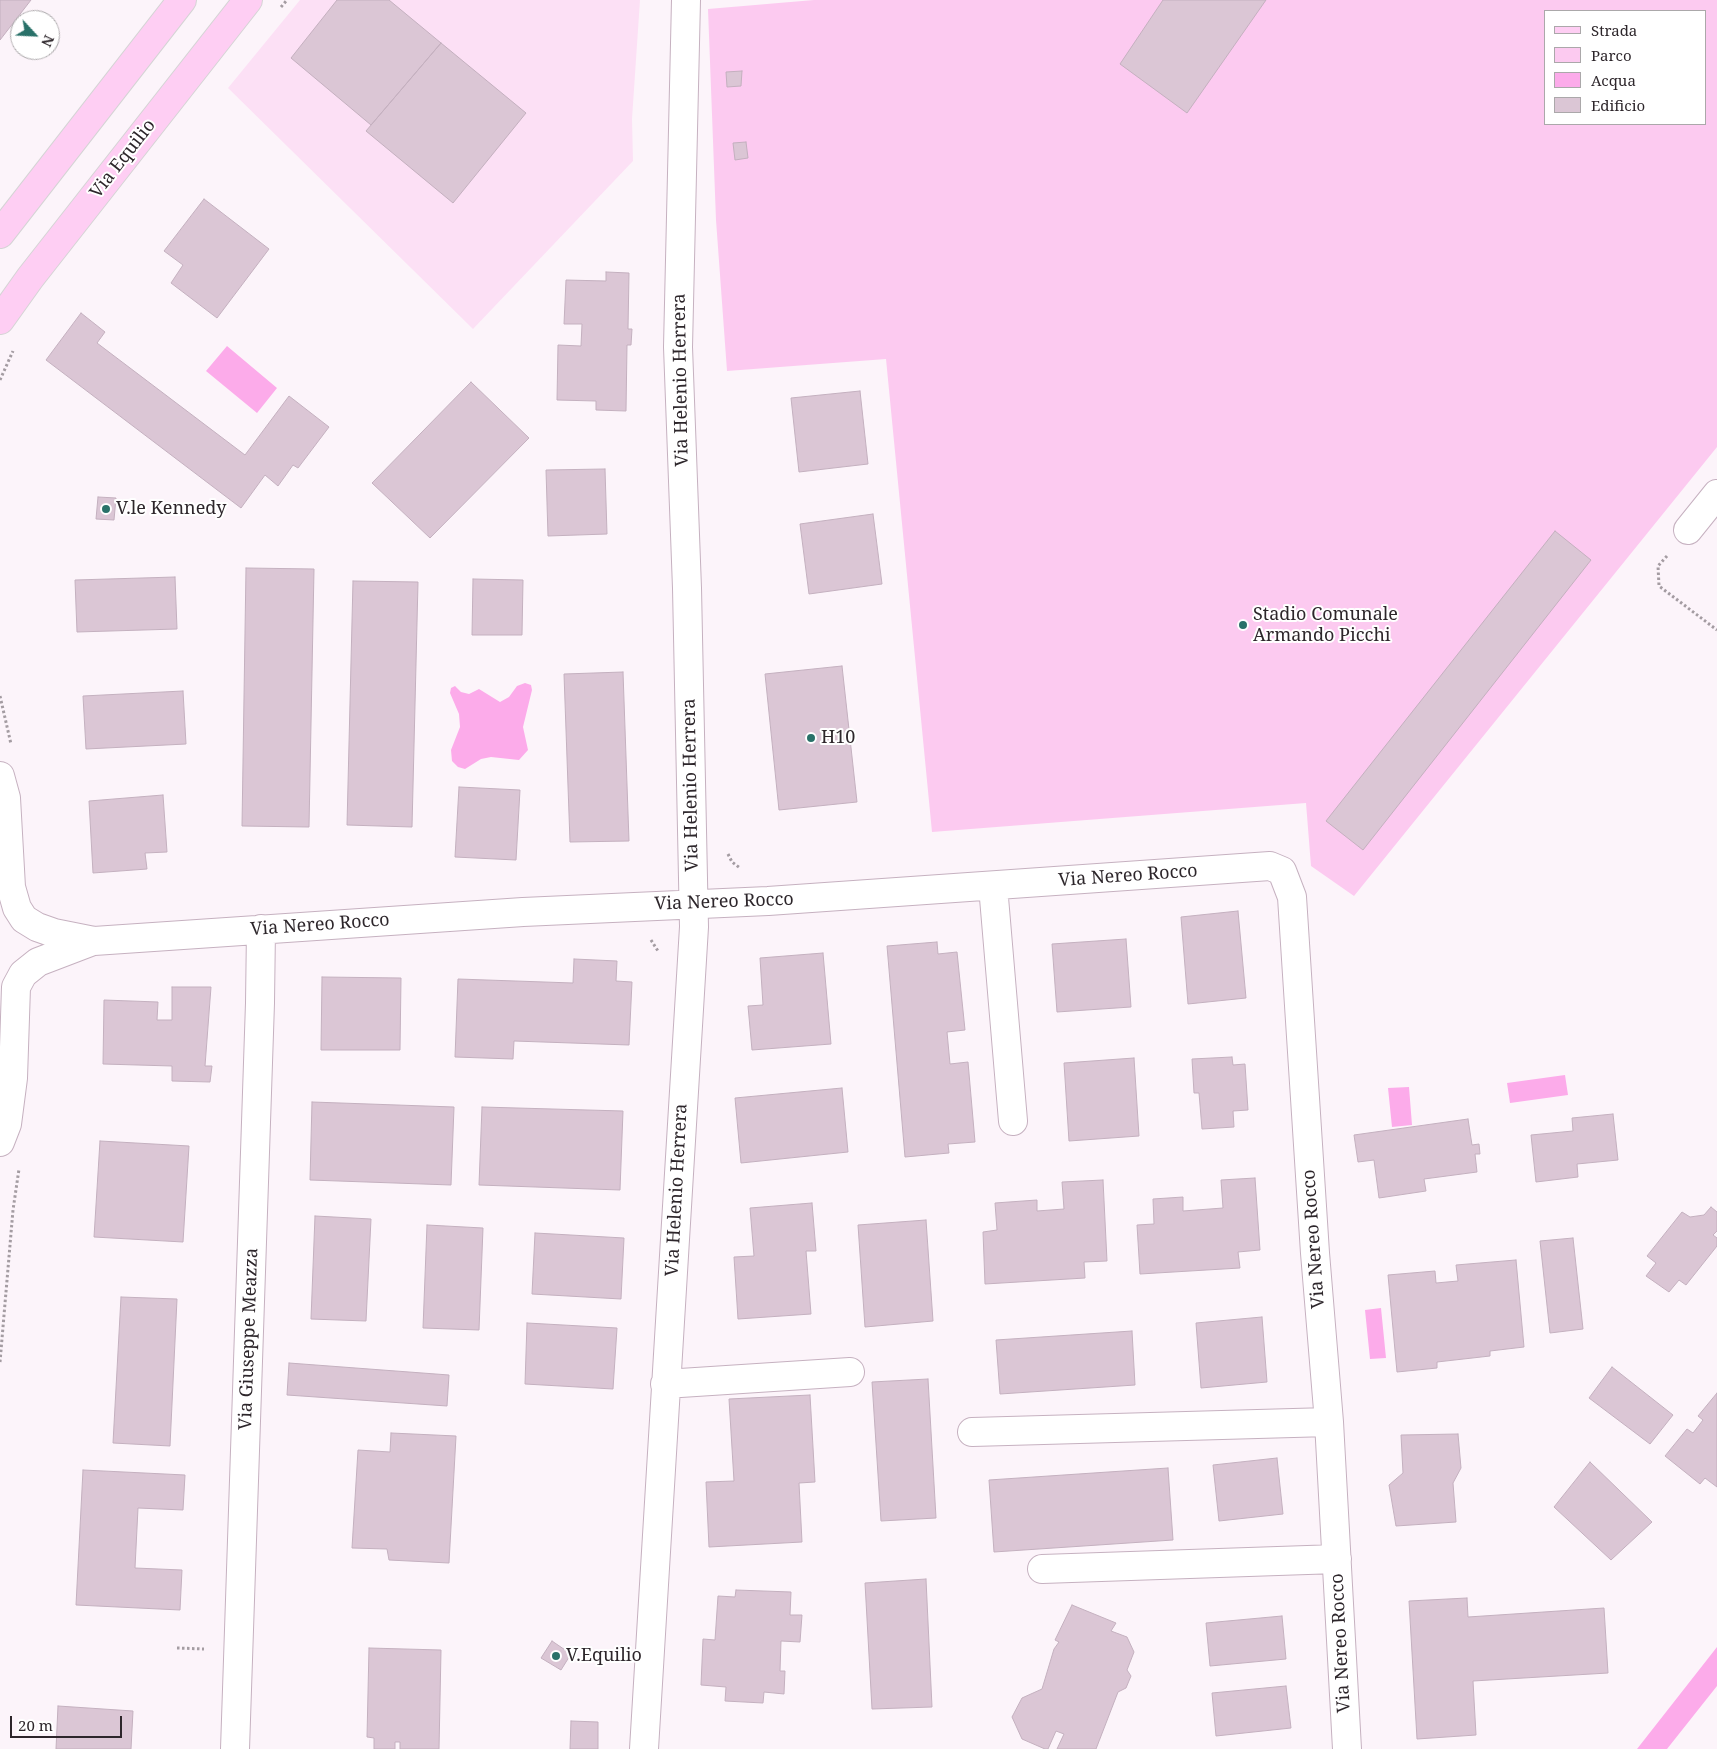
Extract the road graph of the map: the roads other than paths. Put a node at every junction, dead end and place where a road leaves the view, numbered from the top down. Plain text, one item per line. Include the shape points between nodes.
1 (182, 0) edge
2 (248, 0) edge
3 (686, 0) edge
4 (0, 234) edge
5 (0, 320) edge
6 (1717, 494) edge
7 (1688, 530) road end
8 (0, 776) edge
9 (993, 886) junction
10 (693, 902) junction
11 (261, 929) junction
12 (94, 941) junction
13 (1012, 1121) dead end
14 (0, 1142) edge
15 (850, 1372) dead end
16 (665, 1384) junction
17 (1329, 1422) junction
18 (972, 1432) dead end
19 (1337, 1559) junction
20 (1042, 1569) dead end
21 (235, 1749) edge
22 (644, 1749) edge
23 (1347, 1749) edge

1 - 4 main road
2 - 5 main road, Via Equilio
3 - 10 street, Via Helenio Herrera via 678,347
6 - 7 street
8 - 12 street, Via Nereo Rocco via 6,798 11,887 17,908 24,919 37,927
9 - 10 street, Via Nereo Rocco via 768,901
9 - 13 street
9 - 17 street, Via Nereo Rocco via 1270,866 1282,872 1292,897
10 - 11 street, Via Nereo Rocco
10 - 16 street, Via Helenio Herrera
11 - 12 street, Via Nereo Rocco
11 - 21 street, Via Giuseppe Meazza
12 - 14 street, Via Nereo Rocco via 38,962 23,974 16,987 13,1078 7,1124
15 - 16 street
16 - 22 street, Via Helenio Herrera
17 - 18 street
17 - 19 street, Via Nereo Rocco
19 - 20 street
19 - 23 street, Via Nereo Rocco

